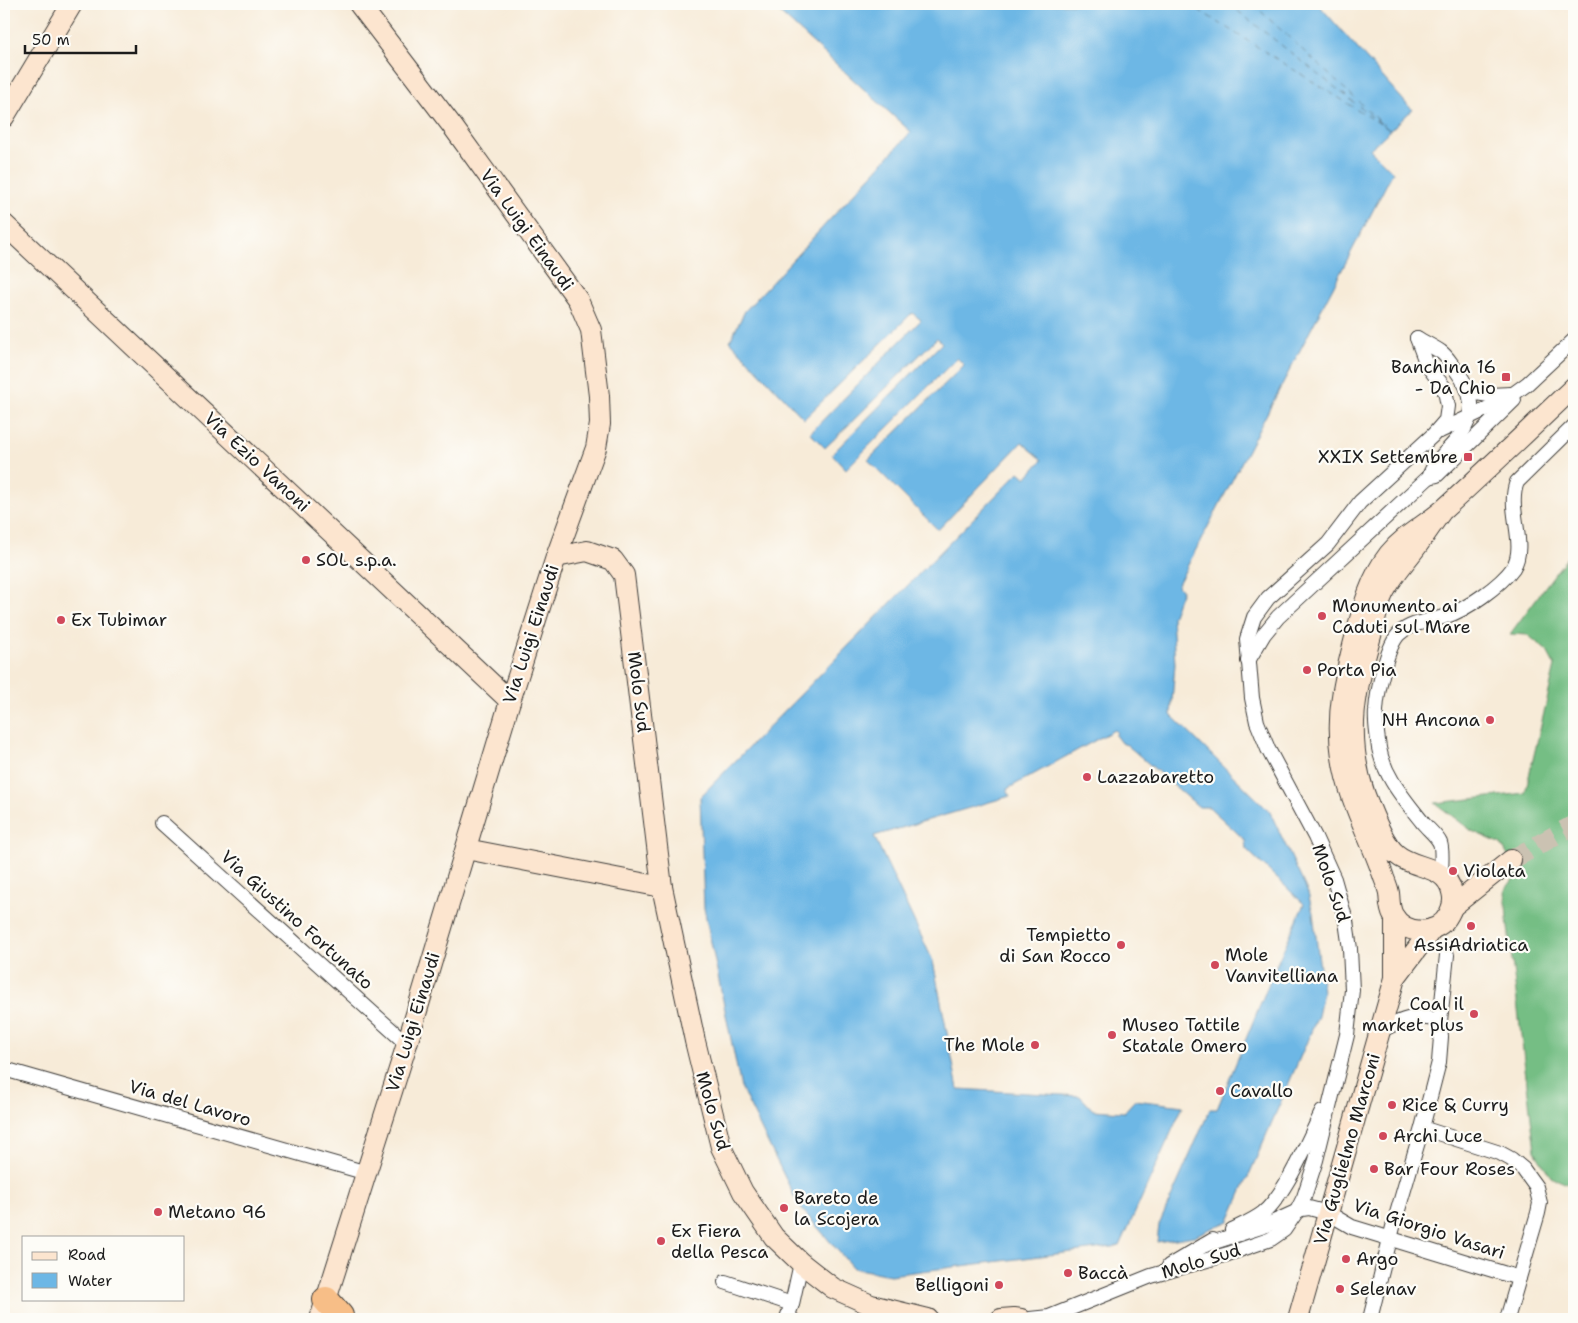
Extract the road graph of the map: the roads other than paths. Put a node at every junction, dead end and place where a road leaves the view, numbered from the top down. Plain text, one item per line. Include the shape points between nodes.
1 (72, 4) edge
2 (359, 4) edge
3 (4, 117) edge
4 (4, 224) edge
5 (1574, 340) edge
6 (1527, 384) junction
7 (1574, 387) edge
8 (1469, 392) junction
9 (1514, 393) junction
10 (1471, 416) junction
11 (1574, 426) edge
12 (1433, 435) junction
13 (1428, 477) junction
14 (1441, 512) junction
15 (556, 557) junction
16 (1248, 661) junction
17 (510, 700) junction
18 (162, 824) dead end
19 (466, 849) junction
20 (1420, 867) junction
21 (1446, 879) junction
22 (662, 888) junction
23 (1389, 894) junction
24 (1452, 907) junction
25 (1395, 918) junction
26 (1432, 929) junction
27 (1447, 954) dead end
28 (1396, 978) junction
29 (1440, 1021) junction
30 (1381, 1031) junction
31 (407, 1044) junction
32 (4, 1069) edge
33 (1334, 1087) junction
34 (1422, 1128) junction
35 (367, 1173) junction
36 (1297, 1211) junction
37 (1328, 1213) junction
38 (1391, 1239) junction
39 (1205, 1245) junction
40 (801, 1263) junction
41 (1151, 1276) junction
42 (1519, 1278) junction
43 (725, 1282) dead end
44 (792, 1304) junction
45 (329, 1313) edge
46 (1066, 1314) edge
47 (792, 1319) edge
48 (928, 1319) edge
49 (1001, 1319) edge
50 (1021, 1319) edge
51 (1030, 1319) edge
52 (1298, 1319) edge
53 (1370, 1319) edge
54 (1507, 1319) edge

1 - 3 street
2 - 15 street, Via Luigi Einaudi via 564,280 578,300 591,330 600,424 596,448
4 - 17 street, Via Ezio Vanoni
5 - 6 street
6 - 9 street
6 - 13 street via 1493,422 1437,475
7 - 14 street
8 - 9 street via 1488,395
8 - 10 street
8 - 12 street via 1442,353 1418,338 1427,365 1443,386 1447,401 1446,420
9 - 10 street
10 - 12 street
10 - 13 street
11 - 21 street via 1517,482 1513,502 1518,551 1509,572 1464,608 1400,633 1388,650 1375,712 1380,754 1397,790 1440,844
12 - 16 street, Molo Sud via 1360,502 1328,544 1268,598 1254,617 1247,639
13 - 16 street via 1278,617
14 - 20 street via 1383,593 1362,670 1352,728 1361,781 1369,805 1390,847
14 - 23 street, Via Guglielmo Marconi via 1407,535 1382,564 1361,614 1343,684 1339,735 1346,779
15 - 17 street, Via Luigi Einaudi
15 - 22 street, Molo Sud via 587,552 613,560 624,575
16 - 33 street, Molo Sud via 1257,722 1323,853 1337,888 1348,932 1352,964 1351,1004
17 - 19 street, Via Luigi Einaudi
18 - 31 street, Via Giustino Fortunato
19 - 22 street
19 - 31 street, Via Luigi Einaudi
20 - 21 street via 1430,868
20 - 23 street via 1406,870 1397,877
21 - 24 street via 1453,896
21 - 24 street, Via Guglielmo Marconi via 1466,883 1511,860
22 - 40 street, Molo Sud via 721,1147 743,1192 774,1238
23 - 25 street, Via Guglielmo Marconi via 1390,909
24 - 26 street, Via Guglielmo Marconi via 1445,920
25 - 26 street via 1411,929
25 - 28 street, Via Guglielmo Marconi
26 - 28 street, Via Guglielmo Marconi
27 - 29 street
28 - 30 street, Via Guglielmo Marconi
29 - 30 street via 1409,1018
29 - 34 street via 1438,1062
30 - 37 street, Via Guglielmo Marconi
31 - 35 street, Via Luigi Einaudi
32 - 35 street, Via del Lavoro
33 - 36 street, Molo Sud via 1316,1160
33 - 39 street, Molo Sud via 1276,1200 1263,1213
34 - 38 street
34 - 42 street, Via Giorgio Vasari via 1511,1158 1536,1186 1540,1203
35 - 45 street, Via Luigi Einaudi
36 - 37 street, Molo Sud via 1310,1208
36 - 39 street, Molo Sud via 1268,1225
36 - 41 street, Molo Sud via 1284,1230 1271,1239
37 - 38 street, Via Giorgio Vasari via 1352,1227
37 - 52 street, Via Guglielmo Marconi
38 - 42 street, Via Giorgio Vasari
38 - 53 street
39 - 41 street, Molo Sud
40 - 44 street
40 - 48 street, Molo Sud via 833,1288 871,1306
41 - 46 street, Molo Sud
42 - 54 street, Via Giorgio Vasari
43 - 44 street
44 - 47 street via 787,1318
46 - 51 street, Molo Sud
49 - 50 street

